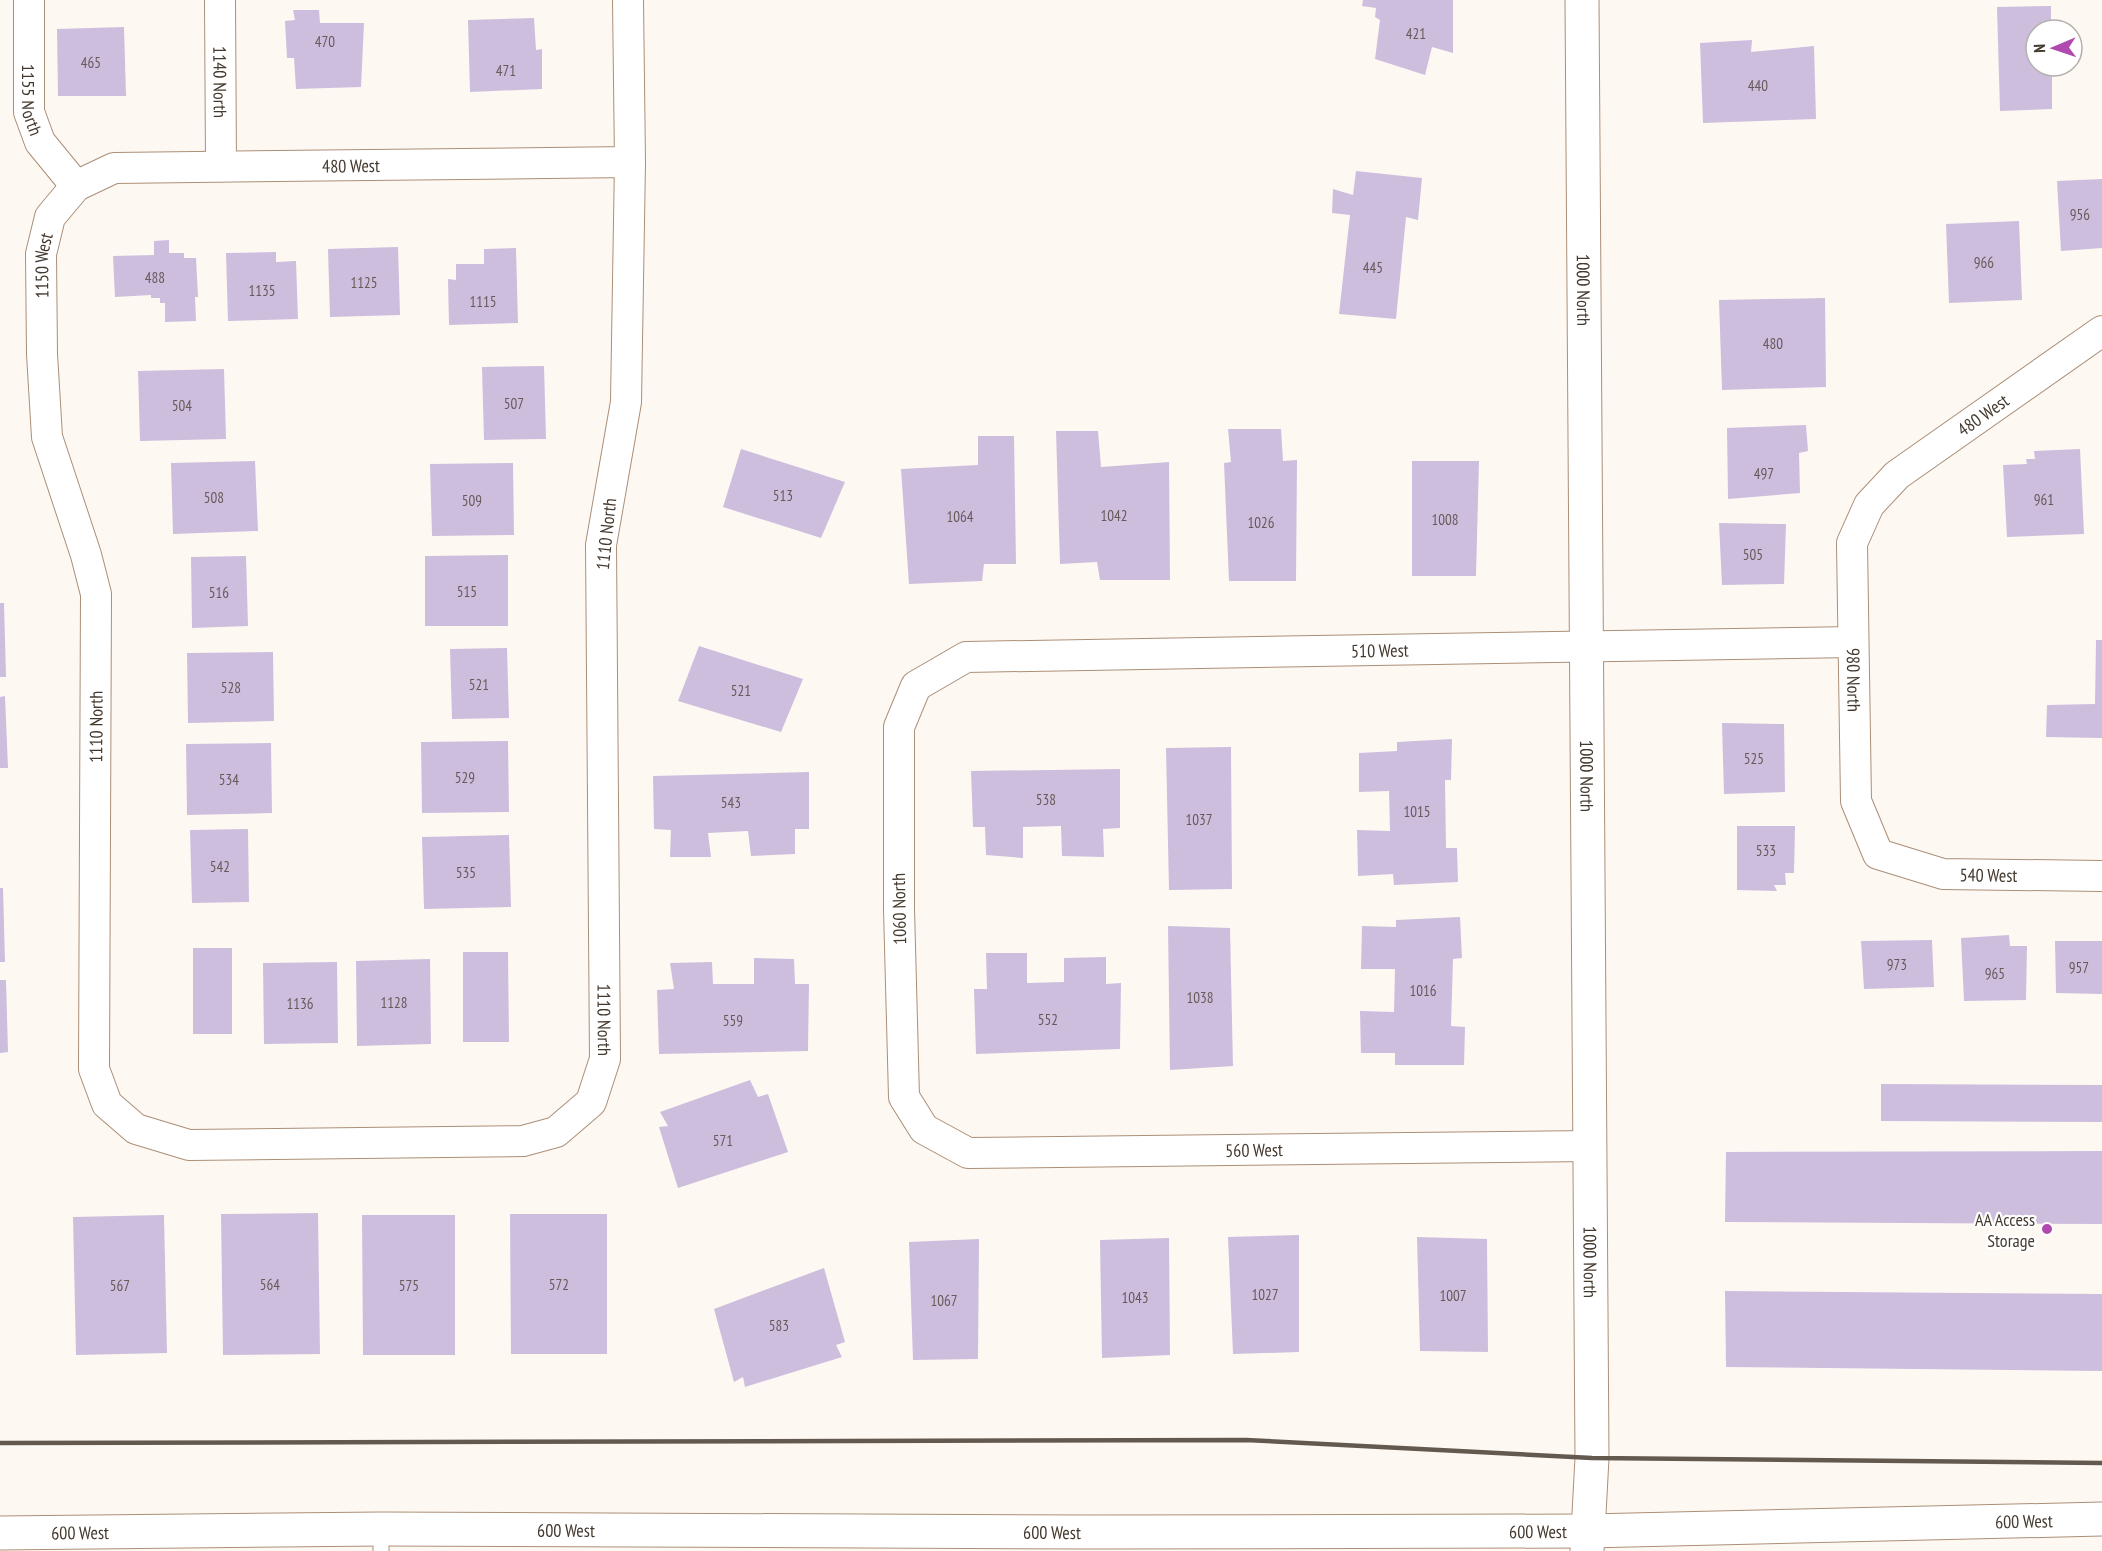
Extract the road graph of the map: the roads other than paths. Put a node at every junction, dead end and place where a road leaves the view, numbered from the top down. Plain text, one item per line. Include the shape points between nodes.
1 (29, 0) edge
2 (220, 0) edge
3 (627, 0) edge
4 (1582, 0) edge
5 (630, 162) junction
6 (221, 165) junction
7 (76, 186) junction
8 (2102, 331) edge
9 (42, 354) joint
10 (1869, 505) joint
11 (1853, 642) junction
12 (1587, 647) junction
13 (916, 686) joint
14 (1878, 854) joint
15 (2102, 876) edge
16 (924, 1129) joint
17 (1590, 1146) junction
18 (2102, 1519) edge
19 (0, 1533) edge
20 (381, 1540) edge
21 (1089, 1541) edge
22 (1588, 1541) edge

1 - 7 street, 1155 North via 29,112 40,142
2 - 6 street, 1140 North
3 - 5 street, 1110 North
4 - 12 main road, 1000 North
5 - 6 street, 480 West
5 - 9 street, 1110 North via 626,402 601,545 605,1059 591,1102 556,1132 523,1141 189,1145 136,1129 108,1104 93,1069 96,594 47,437
6 - 7 street, 480 West via 114,168
7 - 9 street, 1150 West via 50,217 41,254
8 - 10 street, 480 West via 1897,475
10 - 11 street, 980 North via 1852,543
11 - 12 street, 510 West
11 - 14 street, 980 North via 1856,801
12 - 13 street, 510 West via 966,657
12 - 17 main road, 1000 North
13 - 16 street, 1060 North via 899,727 899,909 904,1097
14 - 15 street, 540 West via 1943,874
16 - 17 street, 560 West via 968,1153
17 - 22 main road, 1000 North via 1592,1458
18 - 22 main road, 600 West
19 - 20 main road, 600 West
20 - 21 main road, 600 West
21 - 22 main road, 600 West

